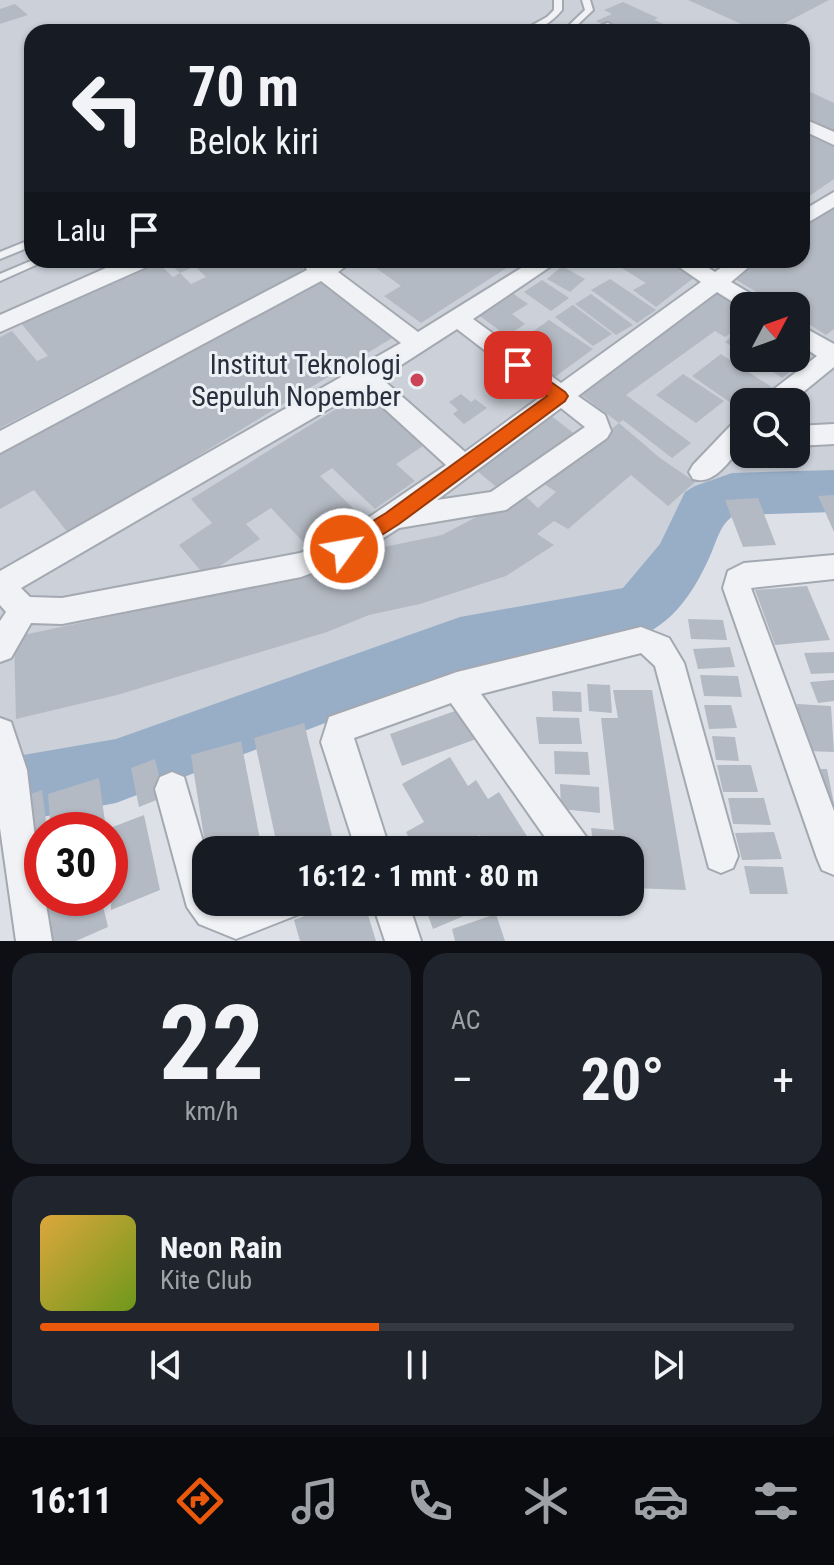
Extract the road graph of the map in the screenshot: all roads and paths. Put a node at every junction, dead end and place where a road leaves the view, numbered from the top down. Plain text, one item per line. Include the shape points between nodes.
1 (558, 0) edge
2 (586, 0) edge
3 (540, 24) edge
4 (574, 24) edge
5 (810, 127) edge
6 (834, 139) edge
7 (834, 198) edge
8 (810, 214) edge
9 (24, 246) edge
10 (0, 256) edge
11 (24, 268) edge
12 (125, 268) edge
13 (318, 268) edge
14 (330, 268) edge
15 (536, 268) edge
16 (693, 268) edge
17 (735, 268) edge
18 (0, 278) edge
19 (716, 282) junction
20 (732, 292) edge
21 (456, 317) junction
22 (0, 324) edge
23 (810, 340) edge
24 (415, 342) junction
25 (834, 355) edge
26 (365, 377) junction
27 (792, 388) edge
28 (559, 396) junction
29 (834, 434) edge
30 (810, 435) edge
31 (0, 443) edge
32 (730, 443) edge
33 (464, 466) junction
34 (702, 472) dead end
35 (392, 519) junction
36 (834, 567) edge
37 (0, 585) edge
38 (23, 610) junction
39 (0, 648) edge
40 (457, 686) junction
41 (0, 733) edge
42 (172, 789) dead end
43 (10, 793) edge
44 (369, 836) edge
45 (562, 836) edge
46 (721, 856) dead end
47 (834, 858) edge
48 (192, 864) edge
49 (224, 916) edge
50 (249, 916) edge
51 (395, 916) edge
52 (34, 941) edge
53 (403, 941) edge

1 - 3 lane via 558,10
2 - 4 lane via 589,10
5 - 6 street
7 - 8 street
9 - 10 lane
11 - 18 lane
12 - 22 street
13 - 31 street
14 - 24 street
15 - 21 street
16 - 19 street
17 - 19 street
19 - 20 street
19 - 28 street
21 - 24 street
21 - 28 street
23 - 25 street
24 - 26 street
25 - 27 street
26 - 33 street
26 - 37 street
28 - 33 street
28 - 35 street via 596,422 598,431 497,502
29 - 30 street
32 - 34 street
33 - 35 street
35 - 38 street via 344,549 301,565 62,611
36 - 47 street via 744,575 737,588
37 - 38 street
38 - 39 street
40 - 44 street via 336,733
40 - 45 street
40 - 46 street via 641,640 653,642 669,663
41 - 43 street
42 - 48 street
43 - 52 street
49 - 50 street via 236,921
51 - 53 street

